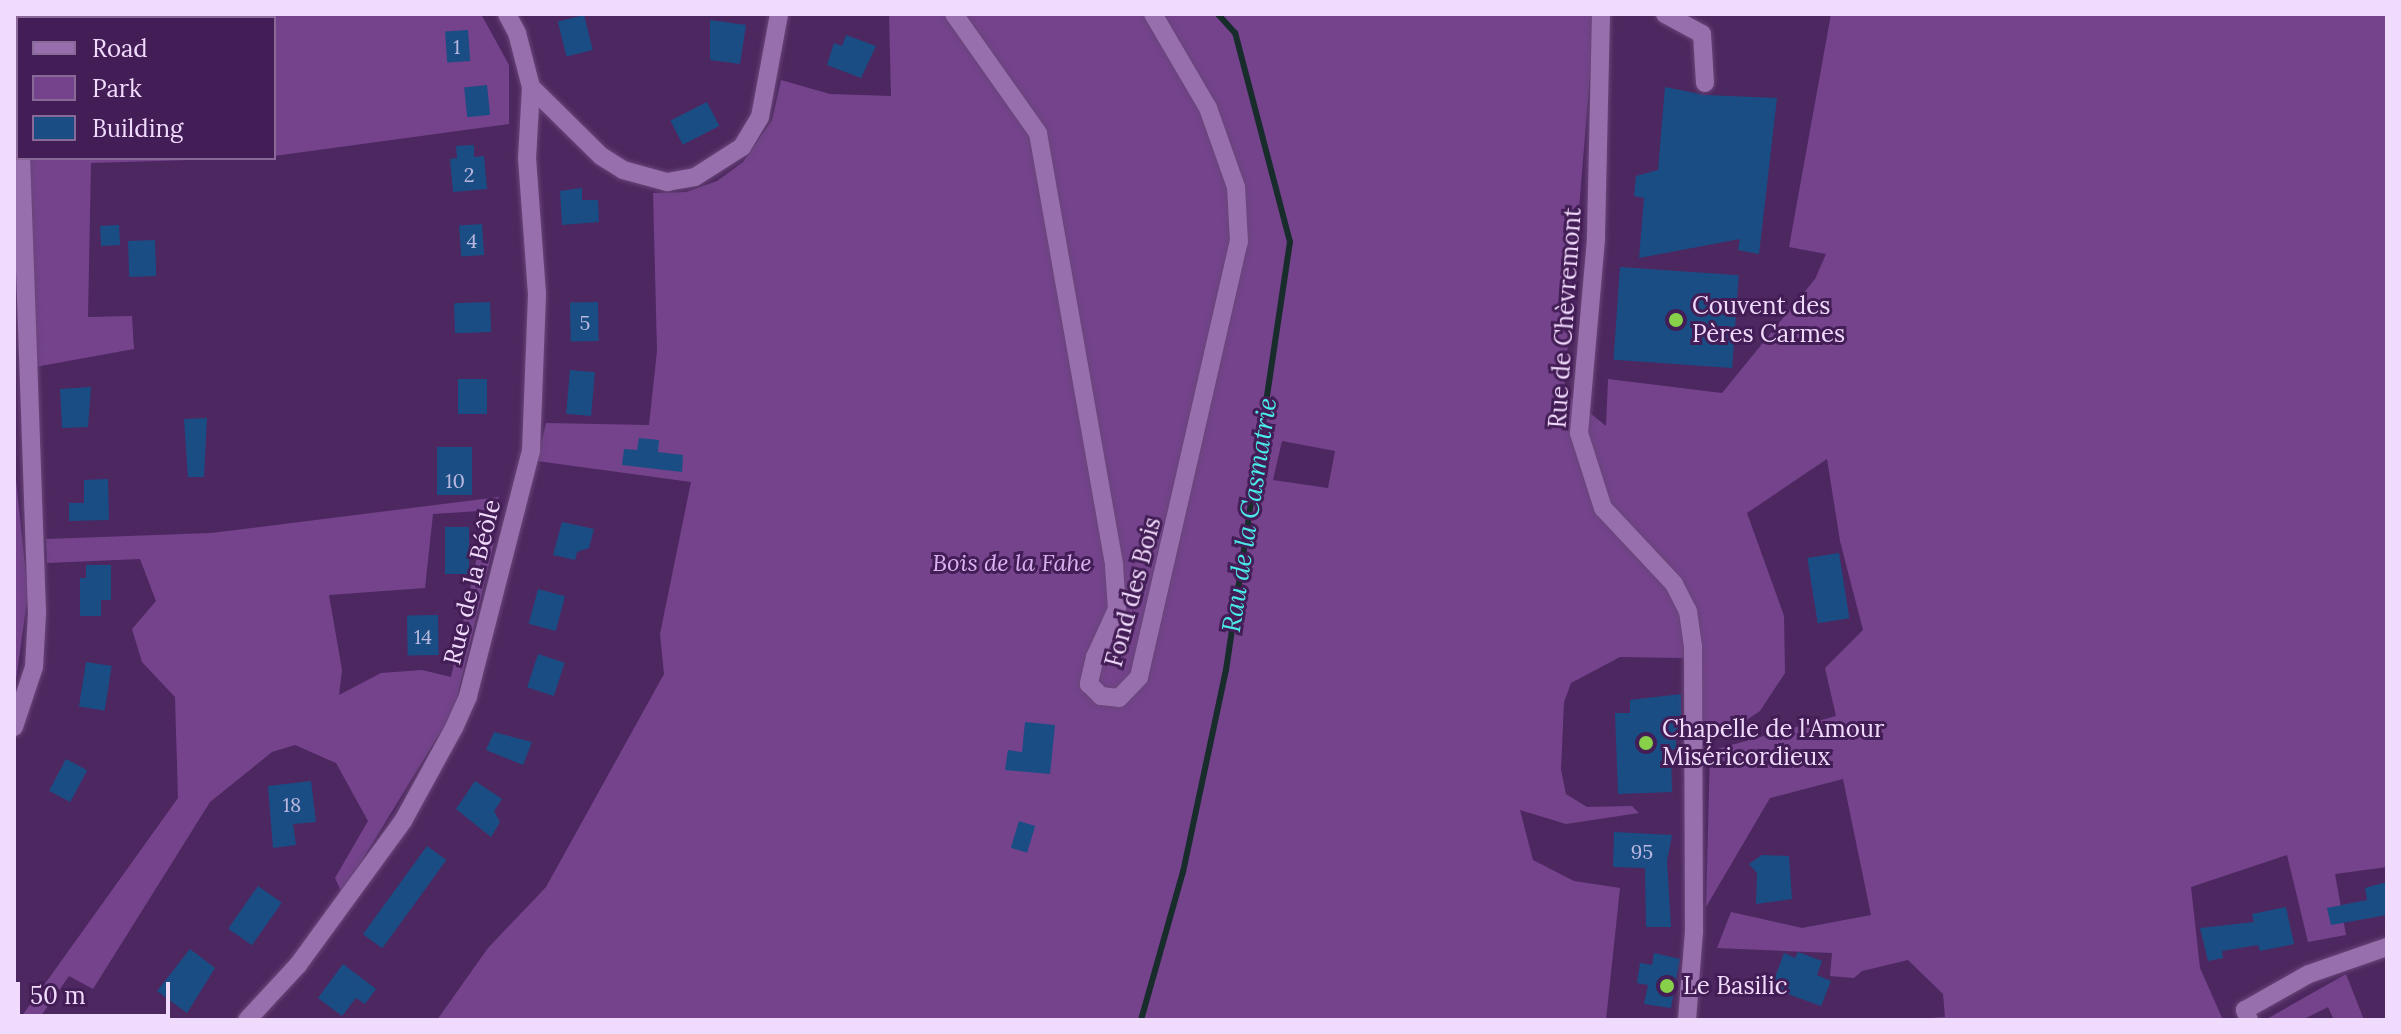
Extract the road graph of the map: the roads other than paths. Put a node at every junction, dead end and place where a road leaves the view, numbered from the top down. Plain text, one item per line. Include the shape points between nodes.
1 (507, 14) edge
2 (779, 14) edge
3 (954, 14) edge
4 (1153, 14) edge
5 (1601, 14) edge
6 (1665, 14) edge
7 (519, 23) edge
8 (1705, 83) dead end
9 (531, 87) junction
10 (21, 160) edge
11 (14, 727) edge
12 (2387, 947) edge
13 (247, 1020) edge
14 (1687, 1020) edge
15 (2249, 1020) edge

1 - 7 street
2 - 9 street via 760,117 742,147 695,177 667,182 623,170 601,156
3 - 4 street, Fond des Bois via 1038,133 1114,566 1117,609 1089,684 1101,696 1119,698 1139,677 1143,664 1239,242 1236,187 1208,108
5 - 14 street, Rue de Chèvremont via 1596,239 1579,433 1603,508 1674,584 1688,611 1693,646 1694,931
6 - 8 street via 1702,34
7 - 9 street
9 - 13 street, Rue de la Béôle via 527,159 537,294 531,451 468,696 403,821 298,965
10 - 11 street via 37,613 34,667
12 - 15 street via 2309,974 2245,1010

